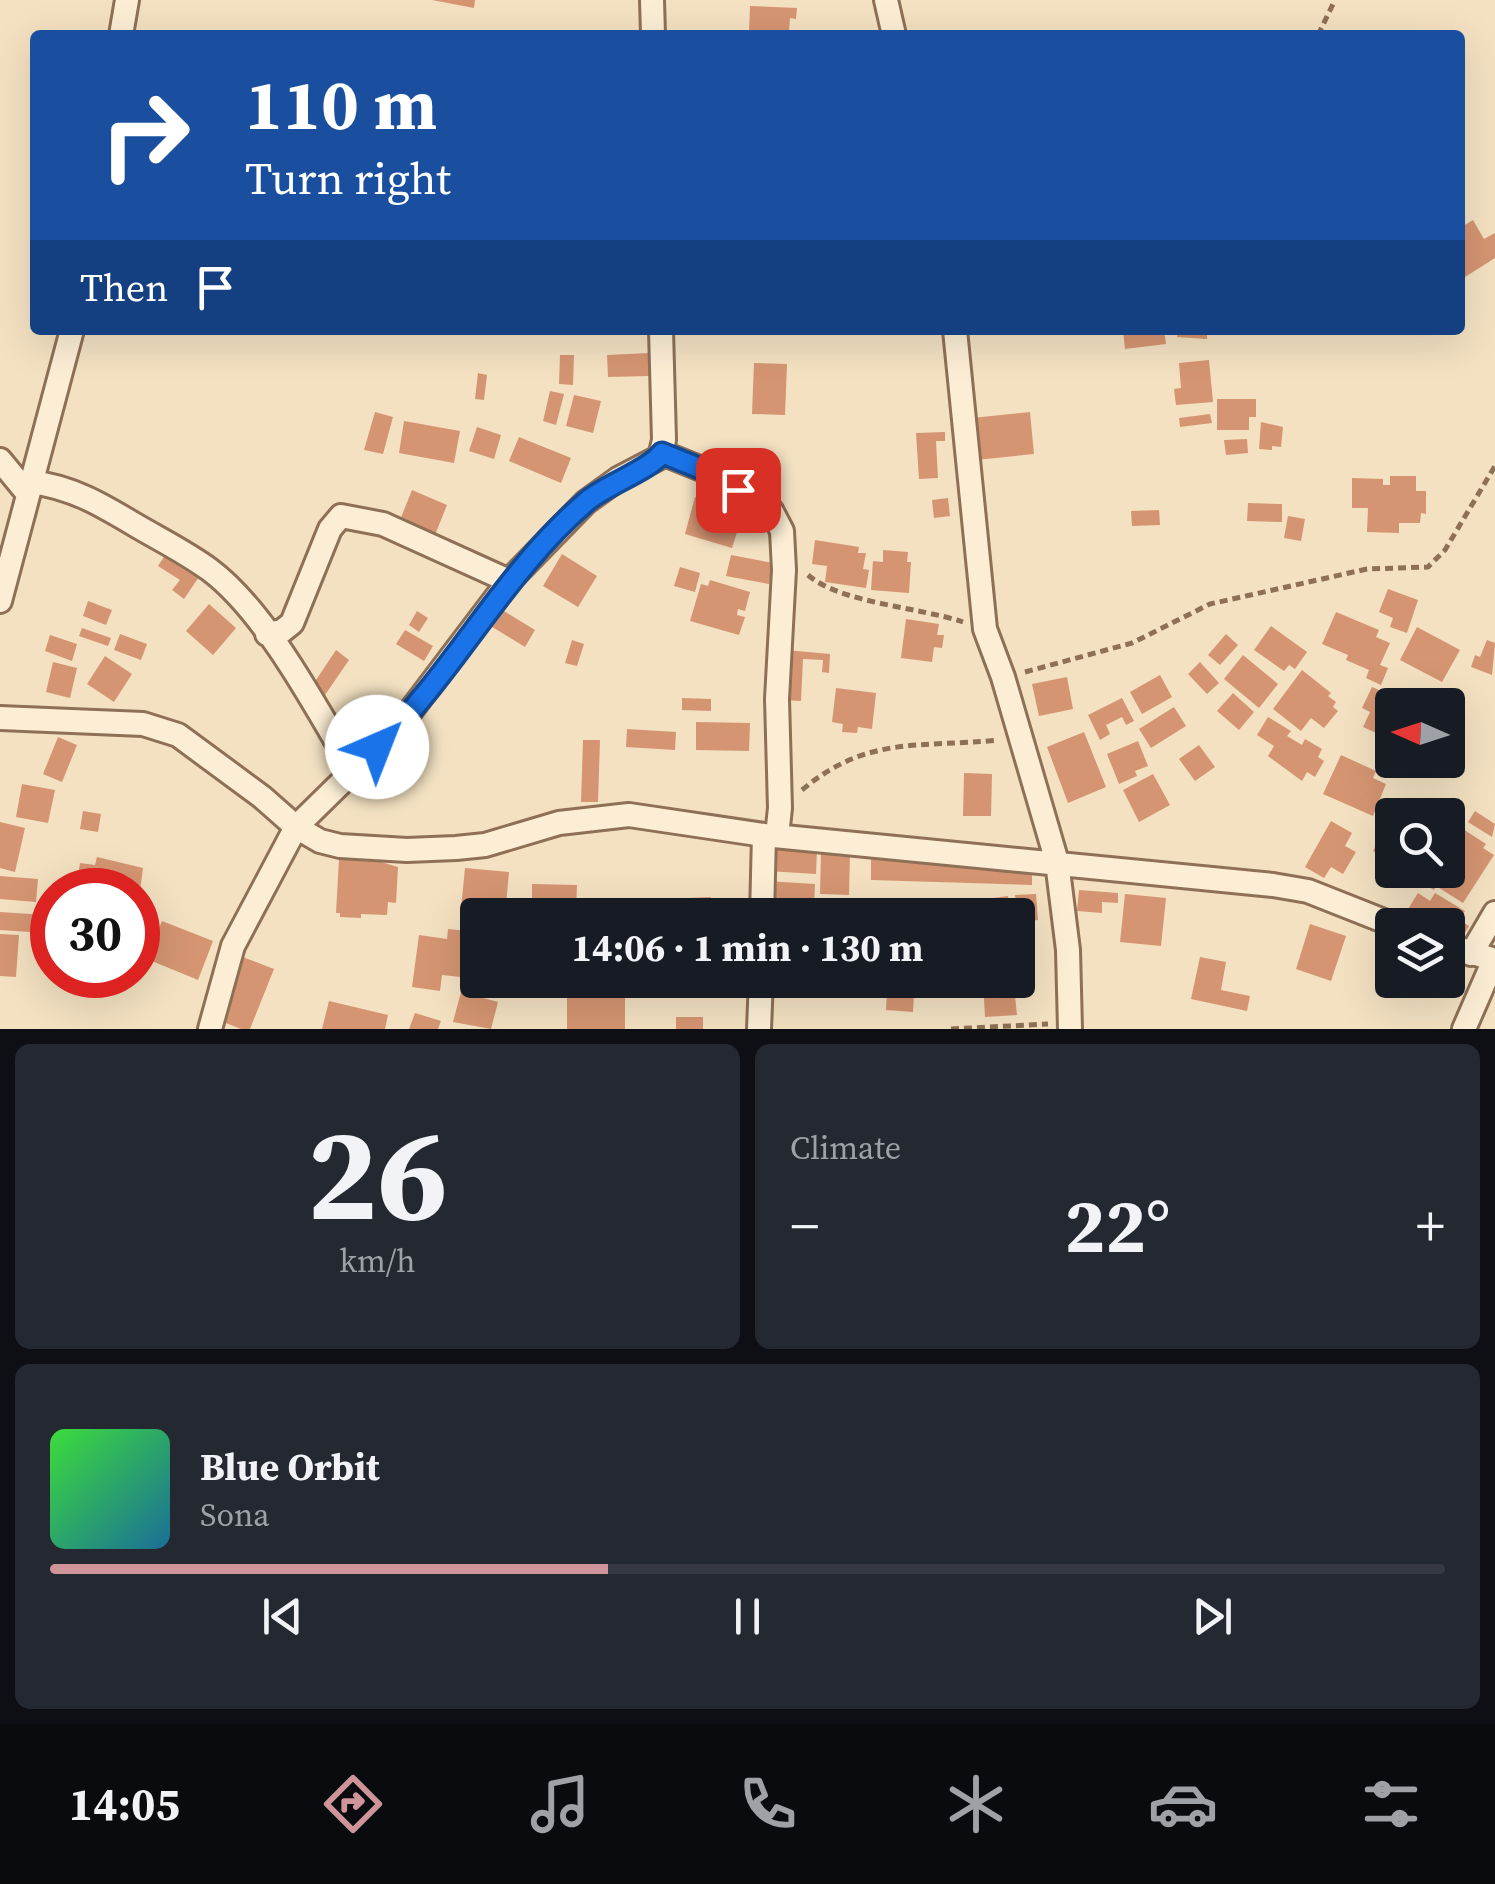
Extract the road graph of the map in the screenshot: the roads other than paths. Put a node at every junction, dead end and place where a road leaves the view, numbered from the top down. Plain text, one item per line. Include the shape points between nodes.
1 (127, 0) edge
2 (652, 0) edge
3 (886, 0) edge
4 (122, 30) edge
5 (653, 30) edge
6 (893, 30) edge
7 (71, 335) edge
8 (660, 335) edge
9 (956, 335) edge
10 (662, 453) junction
11 (0, 460) edge
12 (30, 488) junction
13 (509, 581) junction
14 (0, 602) edge
15 (268, 634) junction
16 (0, 718) edge
17 (354, 770) junction
18 (296, 827) junction
19 (771, 836) junction
20 (1057, 862) junction
21 (764, 898) edge
22 (1495, 913) edge
23 (1375, 917) edge
24 (1487, 958) edge
25 (760, 998) edge
26 (1070, 1026) edge
27 (210, 1029) edge
28 (759, 1029) edge
29 (1464, 1029) edge

1 - 4 street
2 - 5 street
3 - 6 street
7 - 12 street
8 - 10 street
9 - 20 street via 985,629
10 - 13 street via 586,502
10 - 19 street via 771,510 782,530 780,808
11 - 12 street
12 - 14 street
12 - 15 street via 64,488 93,500 186,555 212,572
13 - 15 street via 383,524 341,516 292,623
13 - 17 street via 400,724
15 - 17 street
16 - 18 street via 163,728
17 - 18 street
18 - 19 street via 330,844 408,850 485,844 558,824 629,815
18 - 27 street via 234,946
19 - 20 street
19 - 21 street
20 - 23 street via 1308,890
20 - 26 street
22 - 24 street
24 - 29 street
25 - 28 street

